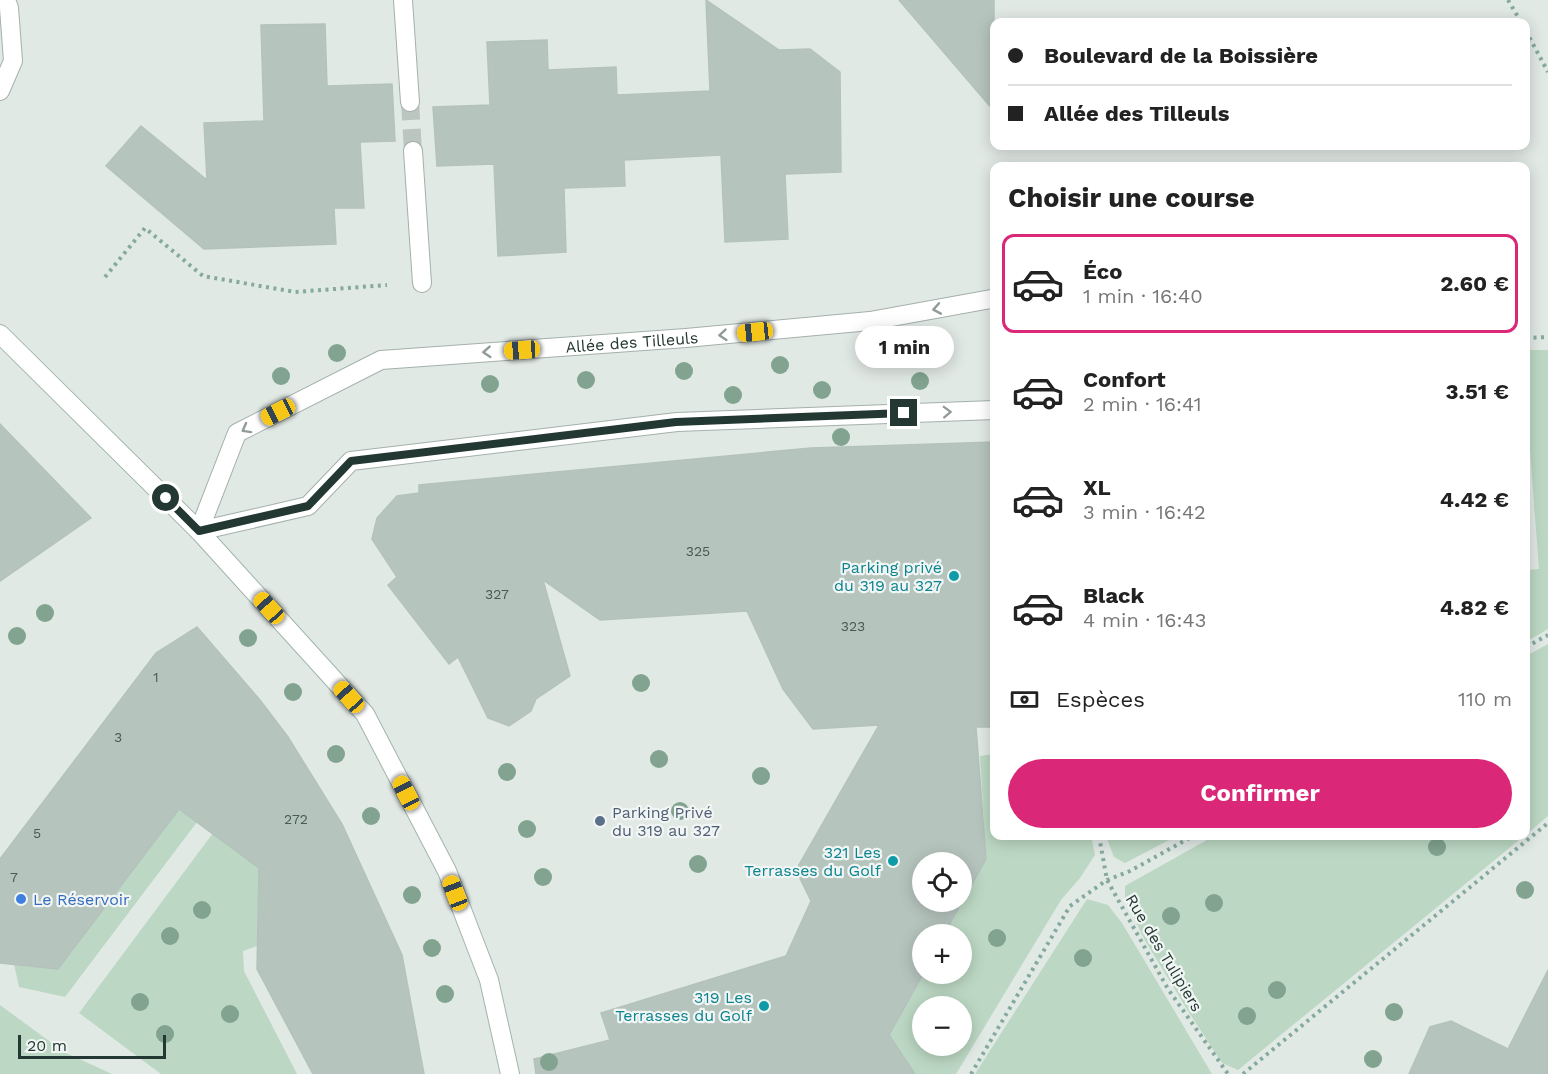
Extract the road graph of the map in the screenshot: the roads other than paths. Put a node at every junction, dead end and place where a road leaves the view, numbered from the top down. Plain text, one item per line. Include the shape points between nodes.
1 (6, 0) edge
2 (403, 0) edge
3 (0, 91) edge
4 (410, 102) tunnel mouth
5 (413, 151) tunnel mouth
6 (422, 283) road end
7 (990, 299) edge
8 (0, 334) edge
9 (990, 410) edge
10 (199, 531) junction
11 (510, 1074) edge

1 - 3 street via 13,61
2 - 4 street
5 - 6 street
7 -> 10 street, Allée des Tilleuls via 870,321 381,360 237,433
8 - 10 street
10 -> 9 street via 308,506 351,461 676,422
10 - 11 street via 365,714 447,872 489,980

